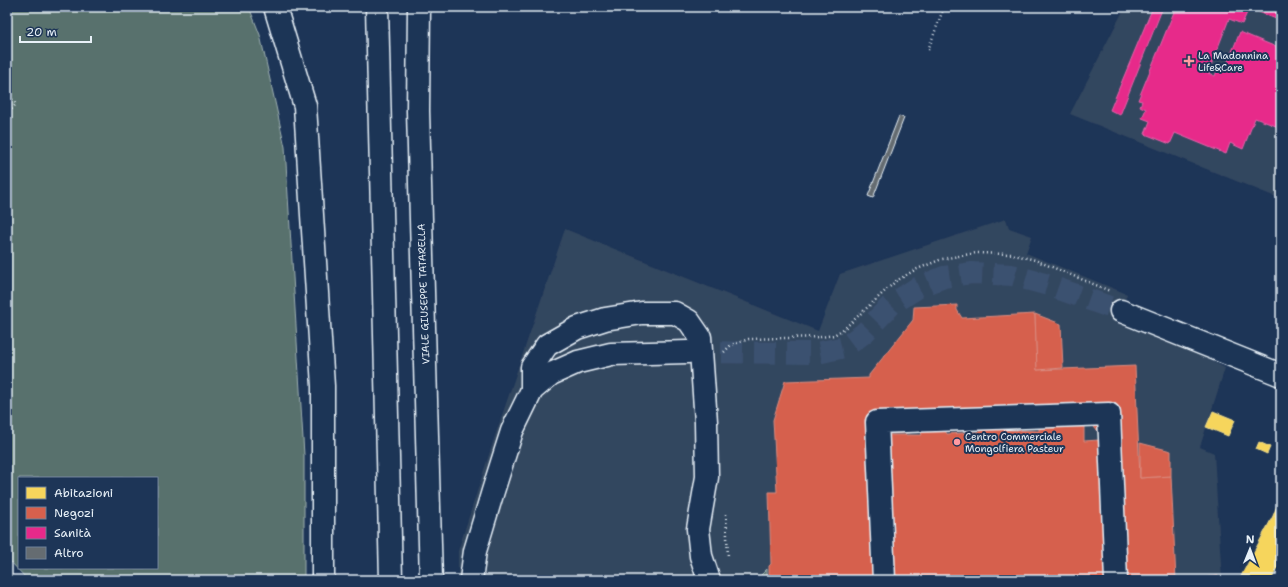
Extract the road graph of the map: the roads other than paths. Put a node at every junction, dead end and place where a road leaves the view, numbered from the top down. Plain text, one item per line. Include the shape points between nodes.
1 (275, 7) edge
2 (377, 7) edge
3 (419, 7) edge
4 (1118, 302) tunnel mouth
5 (688, 352) tunnel mouth
6 (1281, 375) edge
7 (532, 390) junction
8 (323, 580) edge
9 (391, 580) edge
10 (431, 580) edge
11 (471, 580) edge
12 (709, 580) edge
13 (884, 580) edge
14 (1116, 580) edge

1 - 8 main road via 305,106 323,386
2 - 9 main road
3 - 10 main road, VIALE GIUSEPPE TATARELLA via 418,111
4 - 6 main road
5 - 7 main road via 611,354 578,362 551,374
7 - 11 main road via 512,431 492,491 475,551
7 - 12 main road via 532,367 547,345 577,328 605,319 642,313 675,313 689,320 700,337 707,478 698,529 701,556
13 - 14 main road via 877,422 1109,414

